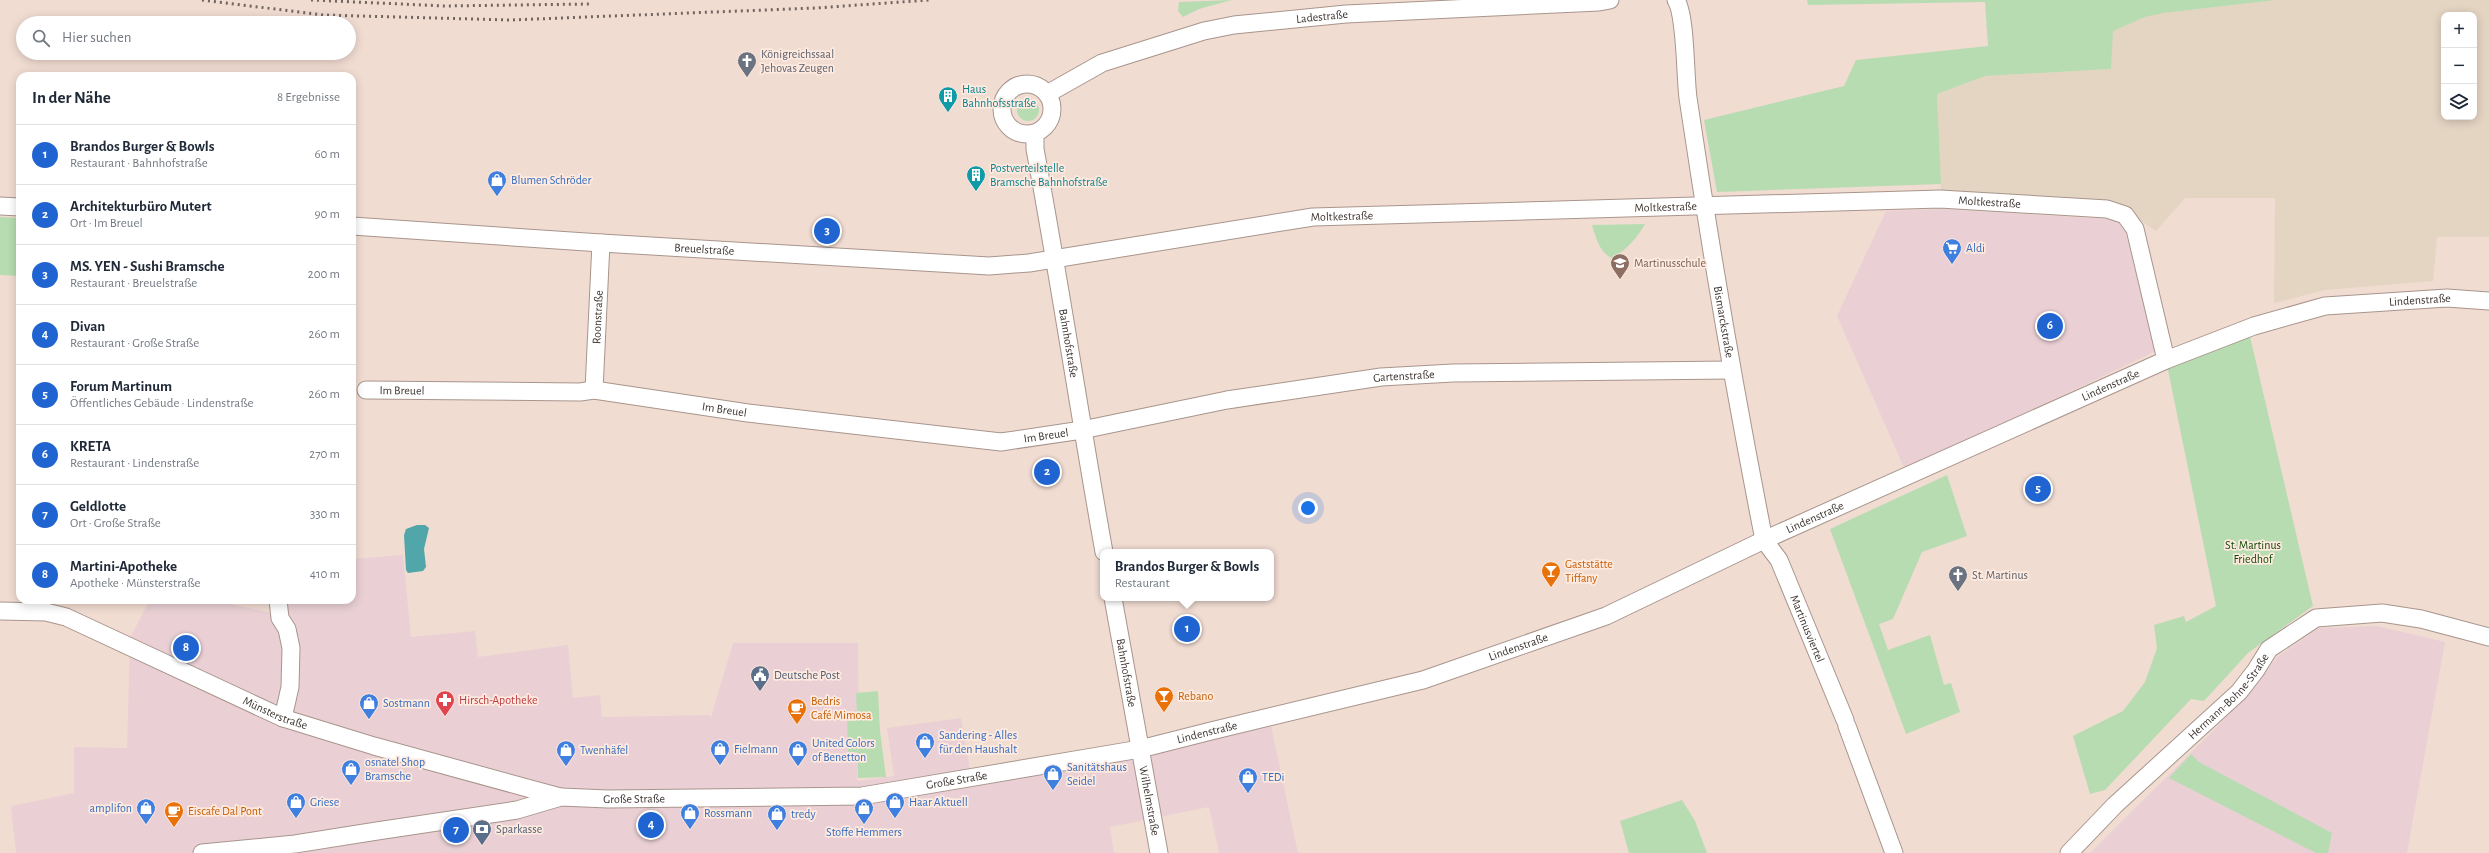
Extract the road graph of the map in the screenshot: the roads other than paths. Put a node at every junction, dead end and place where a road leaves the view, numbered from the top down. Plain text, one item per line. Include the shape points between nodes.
1 (1610, 0) edge
2 (1676, 0) edge
3 (1047, 94) junction
4 (1035, 134) junction
5 (0, 206) edge
6 (16, 207) edge
7 (1705, 207) junction
8 (356, 226) edge
9 (601, 243) junction
10 (1056, 258) junction
11 (2489, 301) edge
12 (2166, 360) junction
13 (1731, 370) junction
14 (366, 390) dead end
15 (594, 390) junction
16 (1082, 430) junction
17 (1764, 540) junction
18 (1103, 549) edge
19 (1114, 601) edge
20 (278, 604) edge
21 (0, 611) edge
22 (2489, 637) edge
23 (283, 718) junction
24 (1140, 748) junction
25 (561, 797) junction
26 (202, 853) edge
27 (1159, 853) edge
28 (1894, 853) edge
29 (2069, 853) edge

1 - 3 street, Ladestraße via 1346,14 1234,25 1204,31 1102,63
2 - 7 street, Bismarckstraße via 1682,15 1685,76
3 - 4 street via 1051,101 1051,117 1048,124
3 - 4 street via 1034,85 1020,85 1006,95 1002,106 1004,120 1008,126 1020,134
4 - 10 street, Bahnhofstraße via 1034,148
5 - 6 street
7 - 10 street, Moltkestraße via 1313,217
7 - 12 street, Moltkestraße via 1940,199 2114,210 2125,215 2135,229
7 - 13 street, Bismarckstraße
8 - 9 street, Breuelstraße
9 - 10 street, Breuelstraße via 989,266
9 - 15 street, Roonstraße
10 - 16 street, Bahnhofstraße
11 - 12 street, Lindenstraße via 2447,298 2325,306 2254,326
12 - 17 street, Lindenstraße
13 - 16 street, Gartenstraße via 1453,373 1381,377 1227,400
13 - 17 street, Bismarckstraße
14 - 15 street, Im Breuel
15 - 16 street, Im Breuel via 748,413 1001,442
16 - 18 street, Bahnhofstraße
17 - 24 street, Lindenstraße via 1606,616 1423,680
17 - 28 street, Martinusviertel via 1779,560 1846,723
19 - 24 street, Bahnhofstraße
20 - 23 street via 280,618 287,629 291,648 290,687
21 - 23 street, Münsterstraße via 46,612 66,617
22 - 29 street, Hermann-Bohne-Straße via 2421,619 2382,613 2316,618 2269,649 2238,692 2115,805
23 - 25 street, Münsterstraße via 374,746
24 - 25 street, Große Straße via 862,796 608,800
24 - 27 street, Wilhelmstraße
25 - 26 street, Große Straße via 517,810 377,832 295,844

